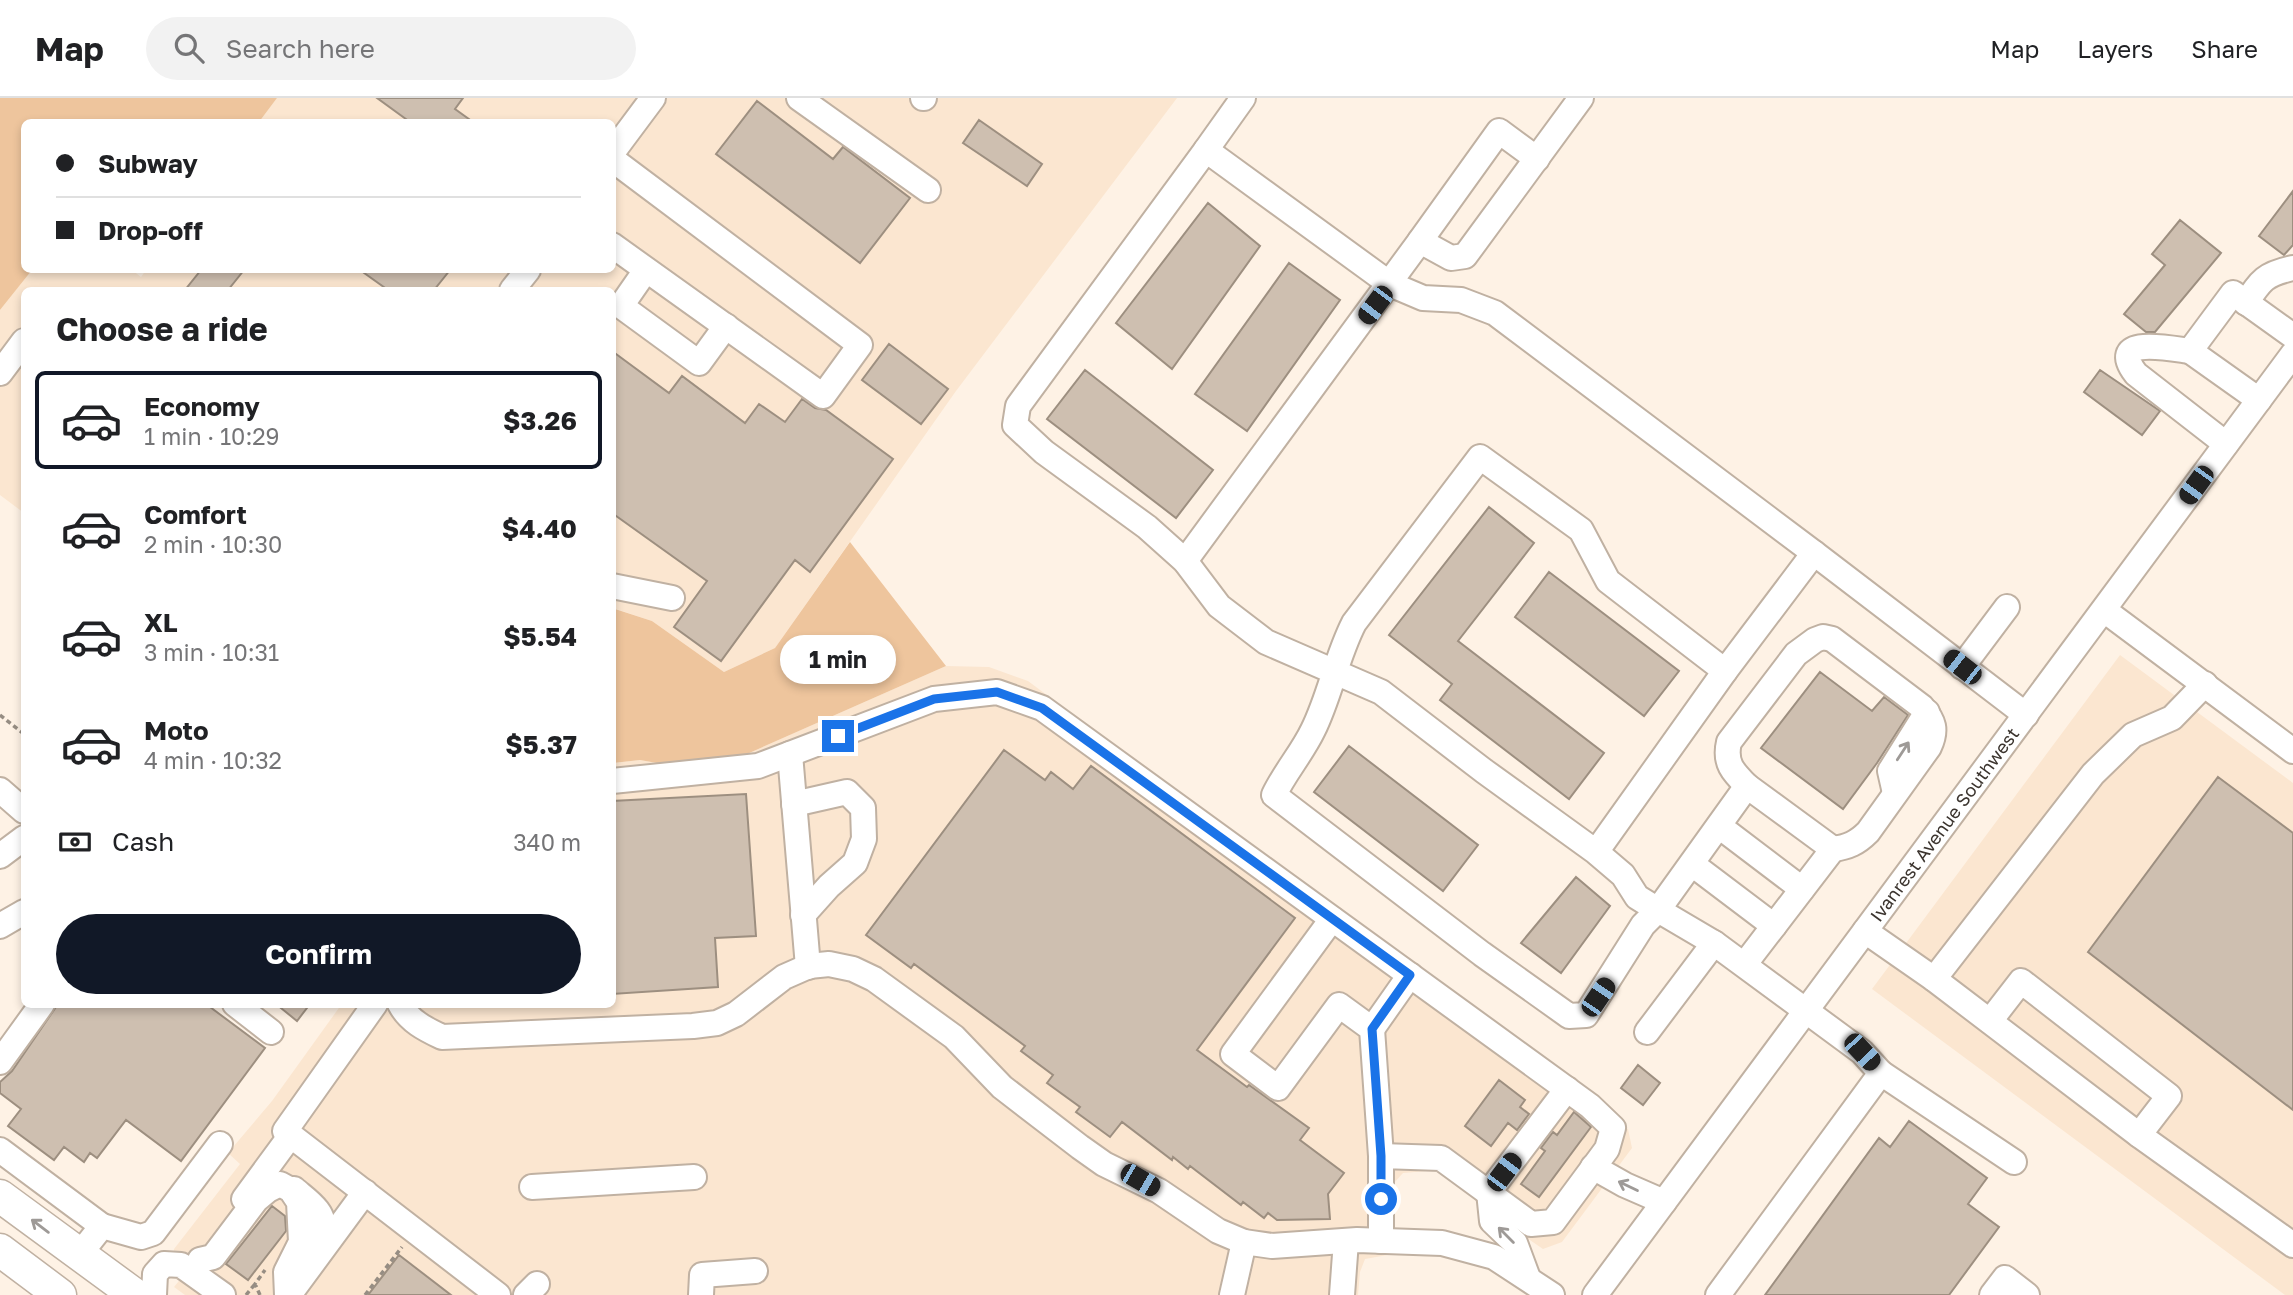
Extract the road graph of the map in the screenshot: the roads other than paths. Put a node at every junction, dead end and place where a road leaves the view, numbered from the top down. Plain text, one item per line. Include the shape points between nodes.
1 (653, 98) edge
2 (799, 98) edge
3 (1243, 98) edge
4 (1581, 98) edge
5 (616, 148) edge
6 (1206, 150) junction
7 (1537, 159) junction
8 (616, 162) edge
9 (929, 190) dead end
10 (1420, 241) junction
11 (616, 249) edge
12 (2293, 268) edge
13 (646, 270) junction
14 (526, 273) edge
15 (1390, 284) junction
16 (514, 287) edge
17 (2246, 303) junction
18 (726, 326) junction
19 (2293, 336) edge
20 (21, 345) edge
21 (2190, 351) junction
22 (2293, 354) edge
23 (0, 373) edge
24 (2259, 400) junction
25 (2226, 444) junction
26 (1814, 553) junction
27 (1185, 561) junction
28 (616, 587) edge
29 (672, 598) dead end
30 (2007, 607) dead end
31 (2104, 610) junction
32 (1962, 667) junction
33 (1725, 671) junction
34 (1334, 672) junction
35 (2205, 684) junction
36 (2026, 715) junction
37 (2293, 751) edge
38 (789, 754) junction
39 (616, 780) edge
40 (1747, 786) junction
41 (0, 790) edge
42 (794, 804) junction
43 (21, 808) edge
44 (1719, 826) junction
45 (21, 840) edge
46 (1833, 849) junction
47 (1596, 852) junction
48 (0, 856) edge
49 (1692, 864) junction
50 (1802, 889) junction
51 (1658, 910) junction
52 (21, 914) edge
53 (803, 915) junction
54 (1332, 919) junction
55 (0, 926) edge
56 (1774, 926) junction
57 (1865, 932) junction
58 (1714, 943) junction
59 (1744, 965) junction
60 (808, 967) junction
61 (1410, 975) junction
62 (1934, 979) junction
63 (39, 1008) edge
64 (239, 1008) edge
65 (372, 1008) edge
66 (401, 1008) edge
67 (1806, 1012) junction
68 (1990, 1021) junction
69 (1372, 1029) junction
70 (271, 1031) dead end
71 (1647, 1032) dead end
72 (0, 1062) edge
73 (1881, 1073) junction
74 (1567, 1089) junction
75 (292, 1135) junction
76 (2138, 1135) junction
77 (220, 1144) dead end
78 (0, 1150) edge
79 (1381, 1156) junction
80 (2014, 1162) dead end
81 (1593, 1167) junction
82 (694, 1177) dead end
83 (271, 1179) junction
84 (531, 1187) dead end
85 (365, 1192) junction
86 (1489, 1192) junction
87 (0, 1196) edge
88 (1664, 1202) junction
89 (102, 1226) junction
90 (338, 1229) junction
91 (1346, 1241) junction
92 (1381, 1241) junction
93 (1244, 1242) junction
94 (2293, 1245) edge
95 (0, 1250) edge
96 (79, 1255) junction
97 (195, 1266) junction
98 (755, 1272) dead end
99 (1528, 1278) junction
100 (288, 1287) edge
101 (60, 1295) edge
102 (135, 1295) edge
103 (154, 1295) edge
104 (223, 1295) edge
105 (498, 1295) edge
106 (701, 1295) edge
107 (1233, 1295) edge
108 (1342, 1295) edge
109 (1552, 1295) edge
110 (1595, 1295) edge
111 (1718, 1295) edge
112 (1992, 1295) edge
113 (2027, 1295) edge

1 - 5 street
2 - 9 street
3 - 6 street
4 - 7 street
6 - 15 street
6 - 27 street via 1018,407 1015,425
7 - 10 street via 1465,256 1451,258
7 - 10 street via 1499,131
8 - 18 street via 860,345 823,396
10 - 15 street
11 - 13 street
12 - 17 street via 2262,280
13 - 18 street
13 - 18 street via 621,306 699,363
14 - 16 street
15 - 26 street via 1423,298 1461,300 1495,313
15 - 27 street
17 - 19 street
17 - 21 street via 2233,293
20 - 23 street
21 - 24 street
21 - 25 street via 2144,345 2133,348 2129,366
22 - 24 street, Ivanrest Avenue Southwest
24 - 25 street, Ivanrest Avenue Southwest
25 - 31 street, Ivanrest Avenue Southwest
26 - 32 street
26 - 33 street
27 - 34 street via 1219,606 1266,642
28 - 29 street
30 - 32 street
31 - 35 street
31 - 36 street, Ivanrest Avenue Southwest
32 - 36 street
33 - 34 street via 1608,581 1581,530 1480,457 1354,624
33 - 47 street
34 - 47 street via 1381,692
34 - 51 street via 1313,730 1274,795 1482,954 1569,1016 1586,1015 1643,925
35 - 37 street
35 - 62 street via 2172,718 2133,735 2093,774
36 - 57 street, Ivanrest Avenue Southwest
38 - 39 street via 758,766
38 - 42 street
38 - 54 street via 934,699 997,692 1042,708
40 - 44 street
40 - 46 street
40 - 46 street via 1727,760 1729,743 1796,653 1815,640 1832,639 1927,712 1935,726 1934,737 1860,840
41 - 43 street
42 - 53 street
42 - 53 street via 847,792 863,808 864,839 855,863
44 - 49 street
44 - 50 street
45 - 48 street
46 - 50 street
47 - 51 street via 1623,875 1637,897
49 - 51 street
49 - 56 street
50 - 56 street
51 - 58 street
52 - 55 street
53 - 60 street
54 - 61 street
54 - 69 street via 1233,1054 1278,1088 1339,1005
56 - 59 street
57 - 62 street
57 - 67 street, Ivanrest Avenue Southwest
58 - 59 street
58 - 71 street
59 - 67 street
60 - 66 street via 784,977 736,1014 717,1023 693,1026 442,1037 426,1030
60 - 93 street via 829,964 874,979 954,1037 1010,1094 1095,1157
61 - 69 street
61 - 74 street
62 - 68 street
63 - 72 street
64 - 70 street
65 - 75 street via 285,1130
67 - 73 street via 1862,1052
67 - 88 street, Ivanrest Avenue Southwest
68 - 76 street
68 - 76 street via 2021,981 2169,1096
69 - 79 street
73 - 80 street
73 - 111 street
74 - 81 street via 1613,1128 1607,1149
74 - 86 street
75 - 83 street
75 - 85 street
76 - 94 street
77 - 89 street via 153,1233 141,1237
78 - 89 street
79 - 86 street via 1441,1158
79 - 92 street
81 - 86 street via 1553,1222 1531,1224
88 -> 81 street
82 - 84 street
83 - 90 street via 279,1170 296,1175 320,1192 332,1207
83 - 97 street
83 - 100 street via 290,1190 299,1202 301,1242
85 - 90 street
85 - 105 street
99 -> 86 street via 1515,1243 1492,1221
96 -> 87 main road
88 - 110 street, Ivanrest Avenue Southwest
89 - 96 street
90 - 100 street
91 - 92 street
91 - 93 street via 1272,1246
91 - 108 street
92 - 99 street via 1442,1243 1494,1258
93 - 107 street
95 - 101 main road
96 - 102 main road
97 - 103 street via 164,1264 155,1274
97 - 104 street
98 - 106 street via 702,1275
99 - 109 street
112 - 113 street via 2005,1278

